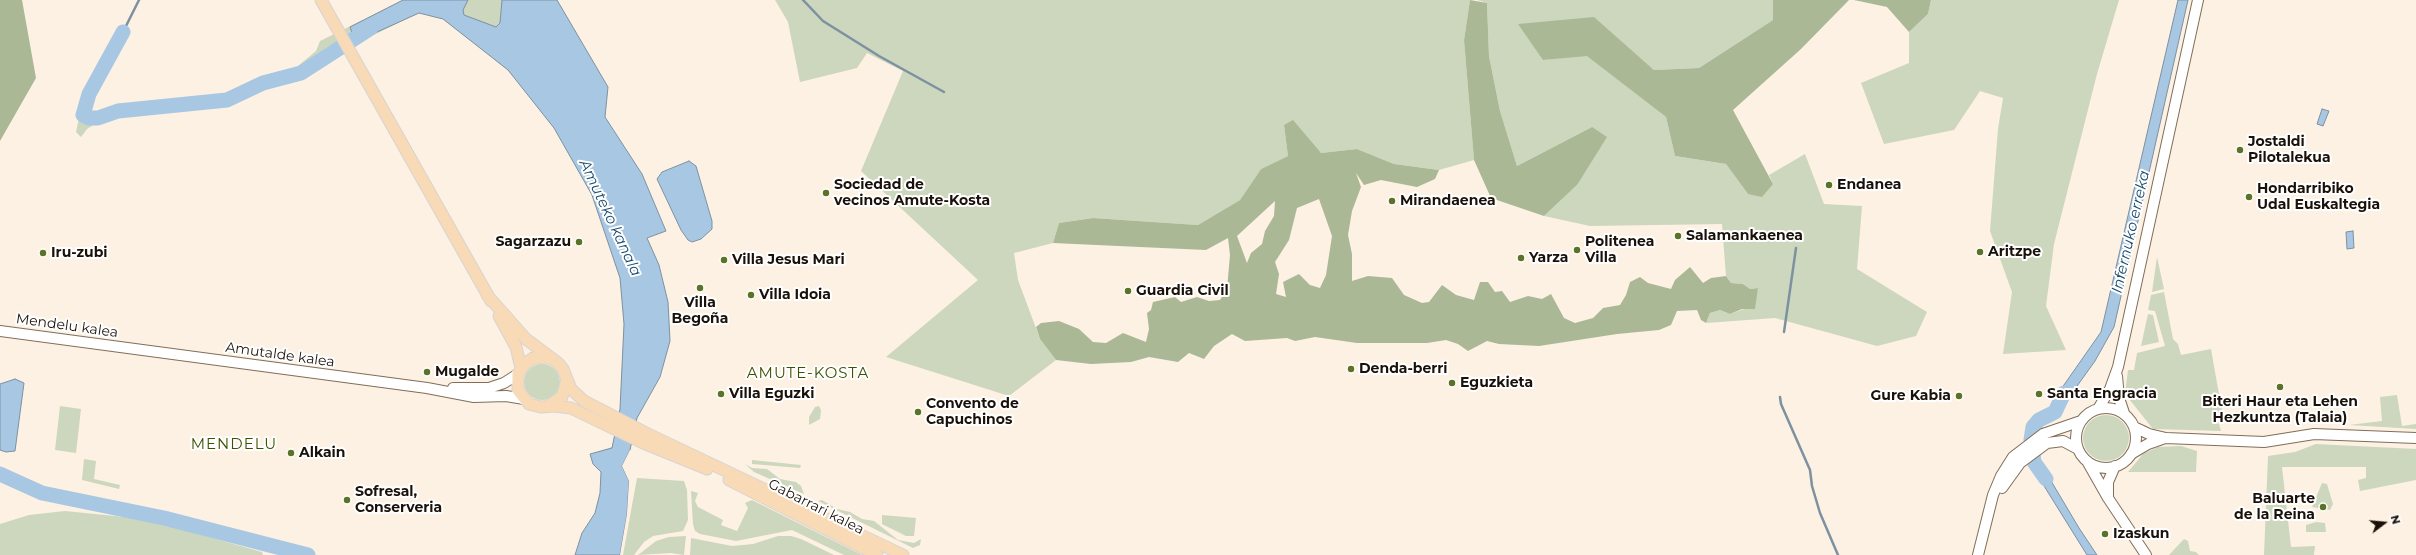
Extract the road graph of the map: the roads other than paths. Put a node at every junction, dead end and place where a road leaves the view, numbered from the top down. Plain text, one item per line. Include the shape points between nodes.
1 (321, 0) edge
2 (2198, 0) edge
3 (487, 295) junction
4 (0, 331) edge
5 (130, 348) joint
6 (552, 359) junction
7 (2118, 367) junction
8 (519, 371) junction
9 (567, 380) junction
10 (427, 388) junction
11 (524, 399) junction
12 (548, 406) junction
13 (2098, 409) junction
14 (2124, 413) junction
15 (599, 415) junction
16 (2081, 421) junction
17 (2134, 427) junction
18 (2049, 437) junction
19 (646, 438) junction
20 (2166, 438) junction
21 (2416, 438) edge
22 (2078, 449) junction
23 (2131, 454) junction
24 (2023, 455) junction
25 (2086, 460) junction
26 (2115, 466) junction
27 (2108, 498) junction
28 (876, 555) edge
29 (903, 555) edge
30 (1978, 555) edge
31 (1982, 555) edge
32 (2146, 555) edge

1 - 3 main road
2 - 7 main road
3 - 6 main road via 526,339
3 - 8 main road via 516,347
4 - 5 main road, Mendelu kalea
5 - 10 main road, Amutalde kalea
6 - 8 main road via 533,358
6 - 9 main road via 563,369
7 - 13 main road via 2110,389
7 - 14 main road via 2117,391
8 - 10 main road, Amutalde kalea via 504,383 489,388
8 - 11 main road via 518,390
9 - 12 main road via 562,397
9 - 15 main road via 579,397
10 - 11 main road, Amutalde kalea via 474,397 506,396
11 - 12 main road via 535,406
12 - 15 main road via 571,408
13 - 14 main road via 2114,408
13 - 16 main road
14 - 17 main road
15 - 19 main road
16 - 18 main road
16 - 22 main road via 2076,434
17 - 20 main road
17 - 23 main road via 2136,442
18 - 22 main road
18 - 24 main road
19 - 28 main road, Gabarrari kalea
19 - 29 main road
20 - 21 main road via 2264,442 2314,434
20 - 23 main road via 2148,444
22 - 25 main road
23 - 26 main road via 2124,462
24 - 30 main road via 2008,465 1993,495
24 - 31 main road via 1997,497
25 - 26 main road via 2098,466
25 - 27 main road
26 - 27 main road via 2108,482
27 - 32 main road

